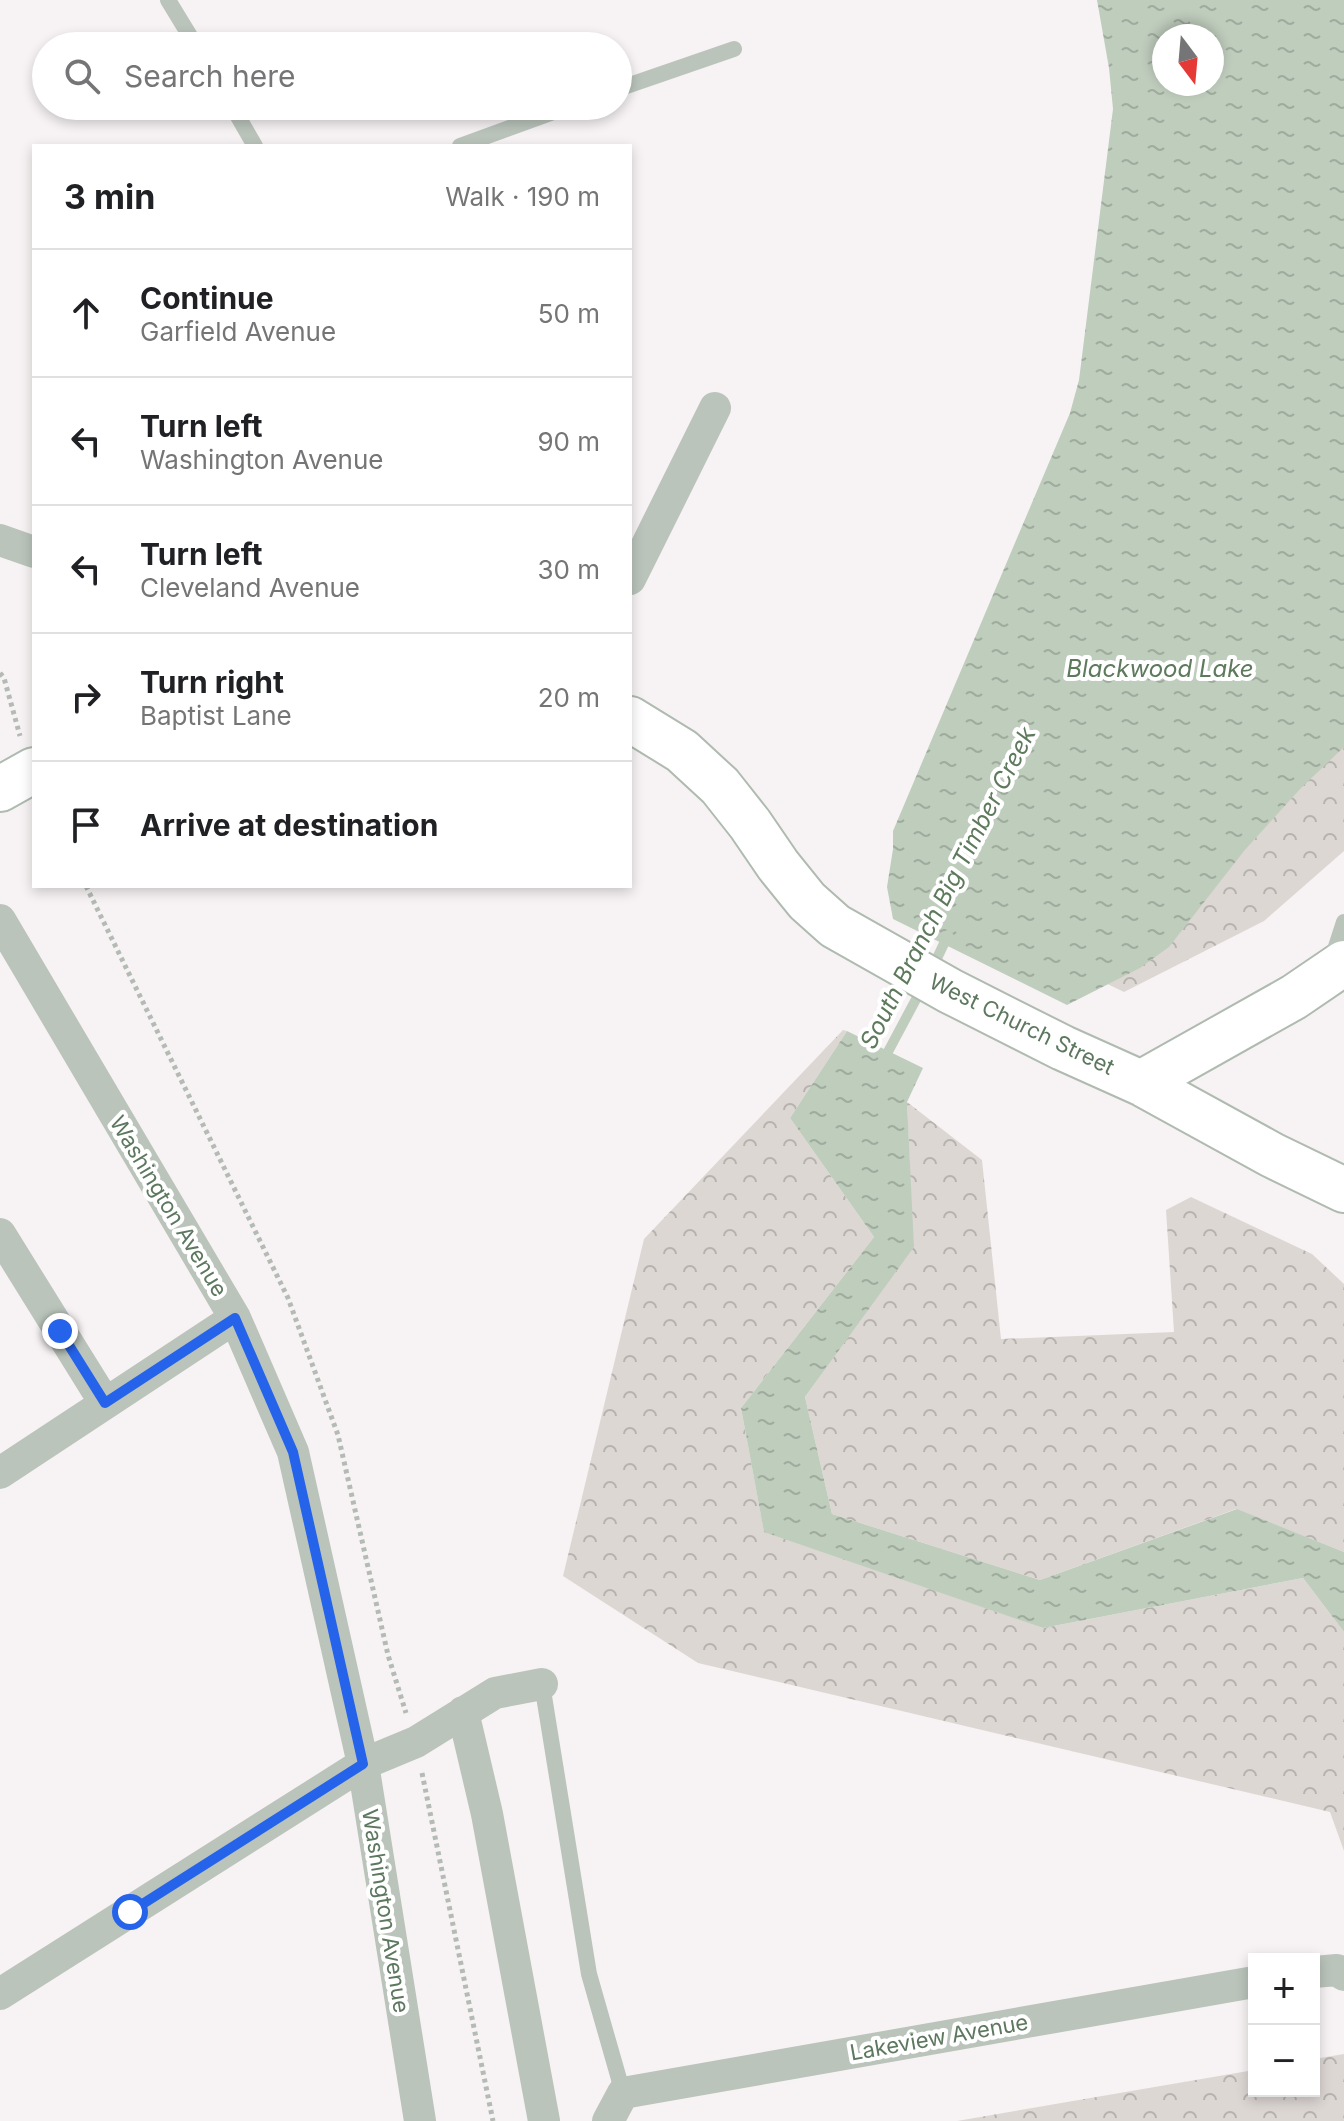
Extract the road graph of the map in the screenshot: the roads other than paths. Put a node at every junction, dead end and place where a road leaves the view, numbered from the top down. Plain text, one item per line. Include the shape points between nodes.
1 (168, 0) edge
2 (187, 32) edge
3 (734, 49) dead end
4 (632, 84) edge
5 (240, 120) edge
6 (532, 120) edge
7 (254, 144) edge
8 (466, 144) edge
9 (715, 408) dead end
10 (0, 540) edge
11 (32, 551) edge
12 (632, 575) edge
13 (632, 720) edge
14 (0, 920) edge
15 (1344, 922) edge
16 (1335, 969) edge
17 (1141, 1083) junction
18 (1344, 1190) edge
19 (0, 1234) edge
20 (235, 1318) junction
21 (105, 1403) junction
22 (0, 1473) edge
23 (542, 1684) joint
24 (463, 1712) junction
25 (363, 1764) junction
26 (1320, 1971) edge
27 (1344, 1975) edge
28 (1248, 1983) edge
29 (0, 1994) edge
30 (616, 2107) edge
31 (420, 2121) edge
32 (544, 2121) edge

1 - 2 lane
3 - 4 lane
5 - 7 lane
6 - 8 lane
9 - 12 street
10 - 11 street
13 - 17 main road, West Church Street via 682,751 720,786 807,901 835,926 950,991
14 - 20 street, Washington Avenue
15 - 16 lane
16 - 17 main road
17 - 18 main road, West Church Street
19 - 21 street
20 - 21 street
20 - 25 street, Washington Avenue via 293,1452
21 - 22 street
23 - 24 street via 495,1693
23 - 30 lane
24 - 25 street via 416,1742
24 - 32 street
25 - 29 street
25 - 31 street, Washington Avenue
26 - 27 street
28 - 30 street, Lakeview Avenue

